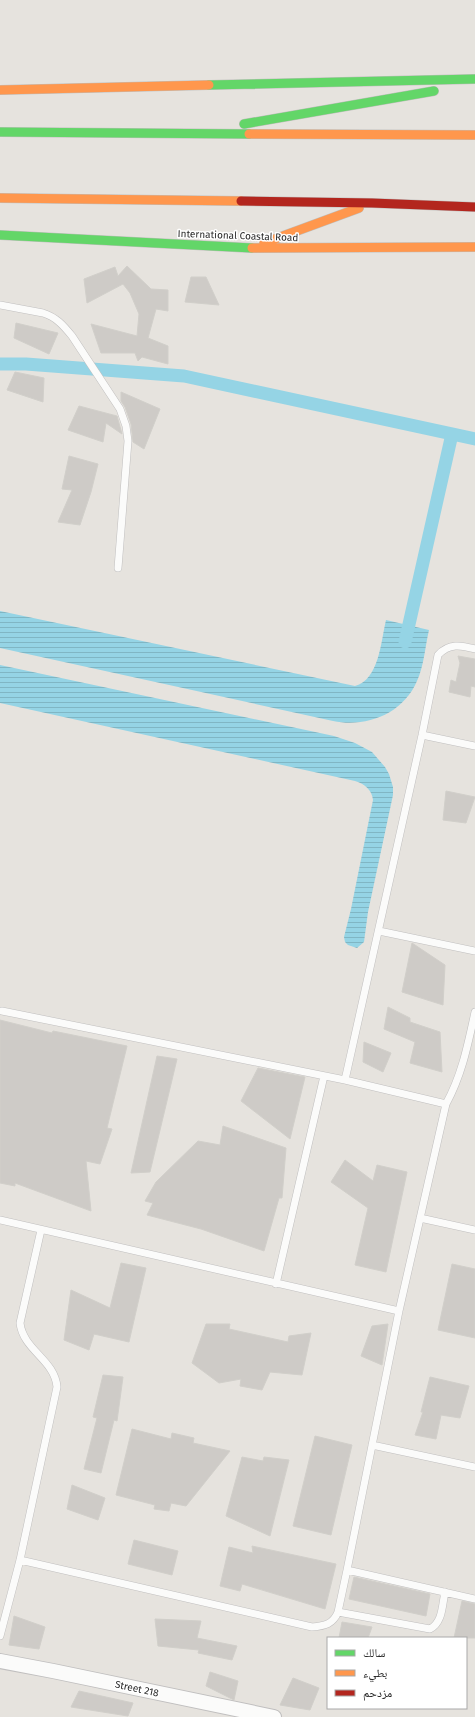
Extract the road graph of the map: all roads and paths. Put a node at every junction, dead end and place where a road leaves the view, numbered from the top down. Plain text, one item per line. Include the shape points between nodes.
1 (475, 79) edge
2 (475, 84) edge
3 (0, 90) edge
4 (0, 132) edge
5 (186, 134) junction
6 (475, 135) edge
7 (0, 198) edge
8 (372, 203) junction
9 (475, 207) edge
10 (0, 235) edge
11 (475, 247) edge
12 (250, 248) junction
13 (0, 305) edge
14 (118, 568) dead end
15 (475, 649) edge
16 (422, 735) junction
17 (475, 746) edge
18 (379, 931) junction
19 (475, 951) edge
20 (2, 1011) dead end
21 (475, 1012) edge
22 (324, 1076) junction
23 (345, 1080) junction
24 (446, 1104) junction
25 (420, 1218) junction
26 (0, 1220) edge
27 (41, 1230) junction
28 (475, 1230) edge
29 (276, 1284) junction
30 (399, 1311) junction
31 (372, 1445) junction
32 (475, 1467) edge
33 (20, 1560) junction
34 (347, 1570) junction
35 (445, 1592) junction
36 (475, 1599) edge
37 (338, 1612) junction
38 (0, 1636) edge
39 (0, 1661) edge
40 (274, 1717) edge

1 - 3 highway
2 - 5 highway
4 - 5 highway
5 - 6 highway
7 - 8 highway
8 - 9 highway
8 - 12 highway
10 - 12 highway, International Coastal Road
11 - 12 highway, International Coastal Road
13 - 14 lane via 50,315 62,324 124,417 128,441
15 - 16 lane via 450,646 438,655
16 - 17 lane
16 - 18 lane
18 - 19 lane
18 - 23 lane
20 - 22 lane
21 - 24 lane via 462,1066
22 - 23 lane
22 - 29 lane
23 - 24 lane
24 - 25 lane
25 - 28 lane
25 - 30 lane
26 - 27 lane
27 - 29 lane
27 - 33 lane via 20,1323 27,1343 54,1373 57,1386
29 - 30 lane
30 - 31 lane
31 - 32 lane
31 - 34 lane
33 - 37 lane via 312,1627 329,1624
33 - 38 lane
34 - 35 lane
34 - 37 lane
35 - 36 lane
35 - 37 lane via 439,1622 430,1629
39 - 40 street, Street 218

